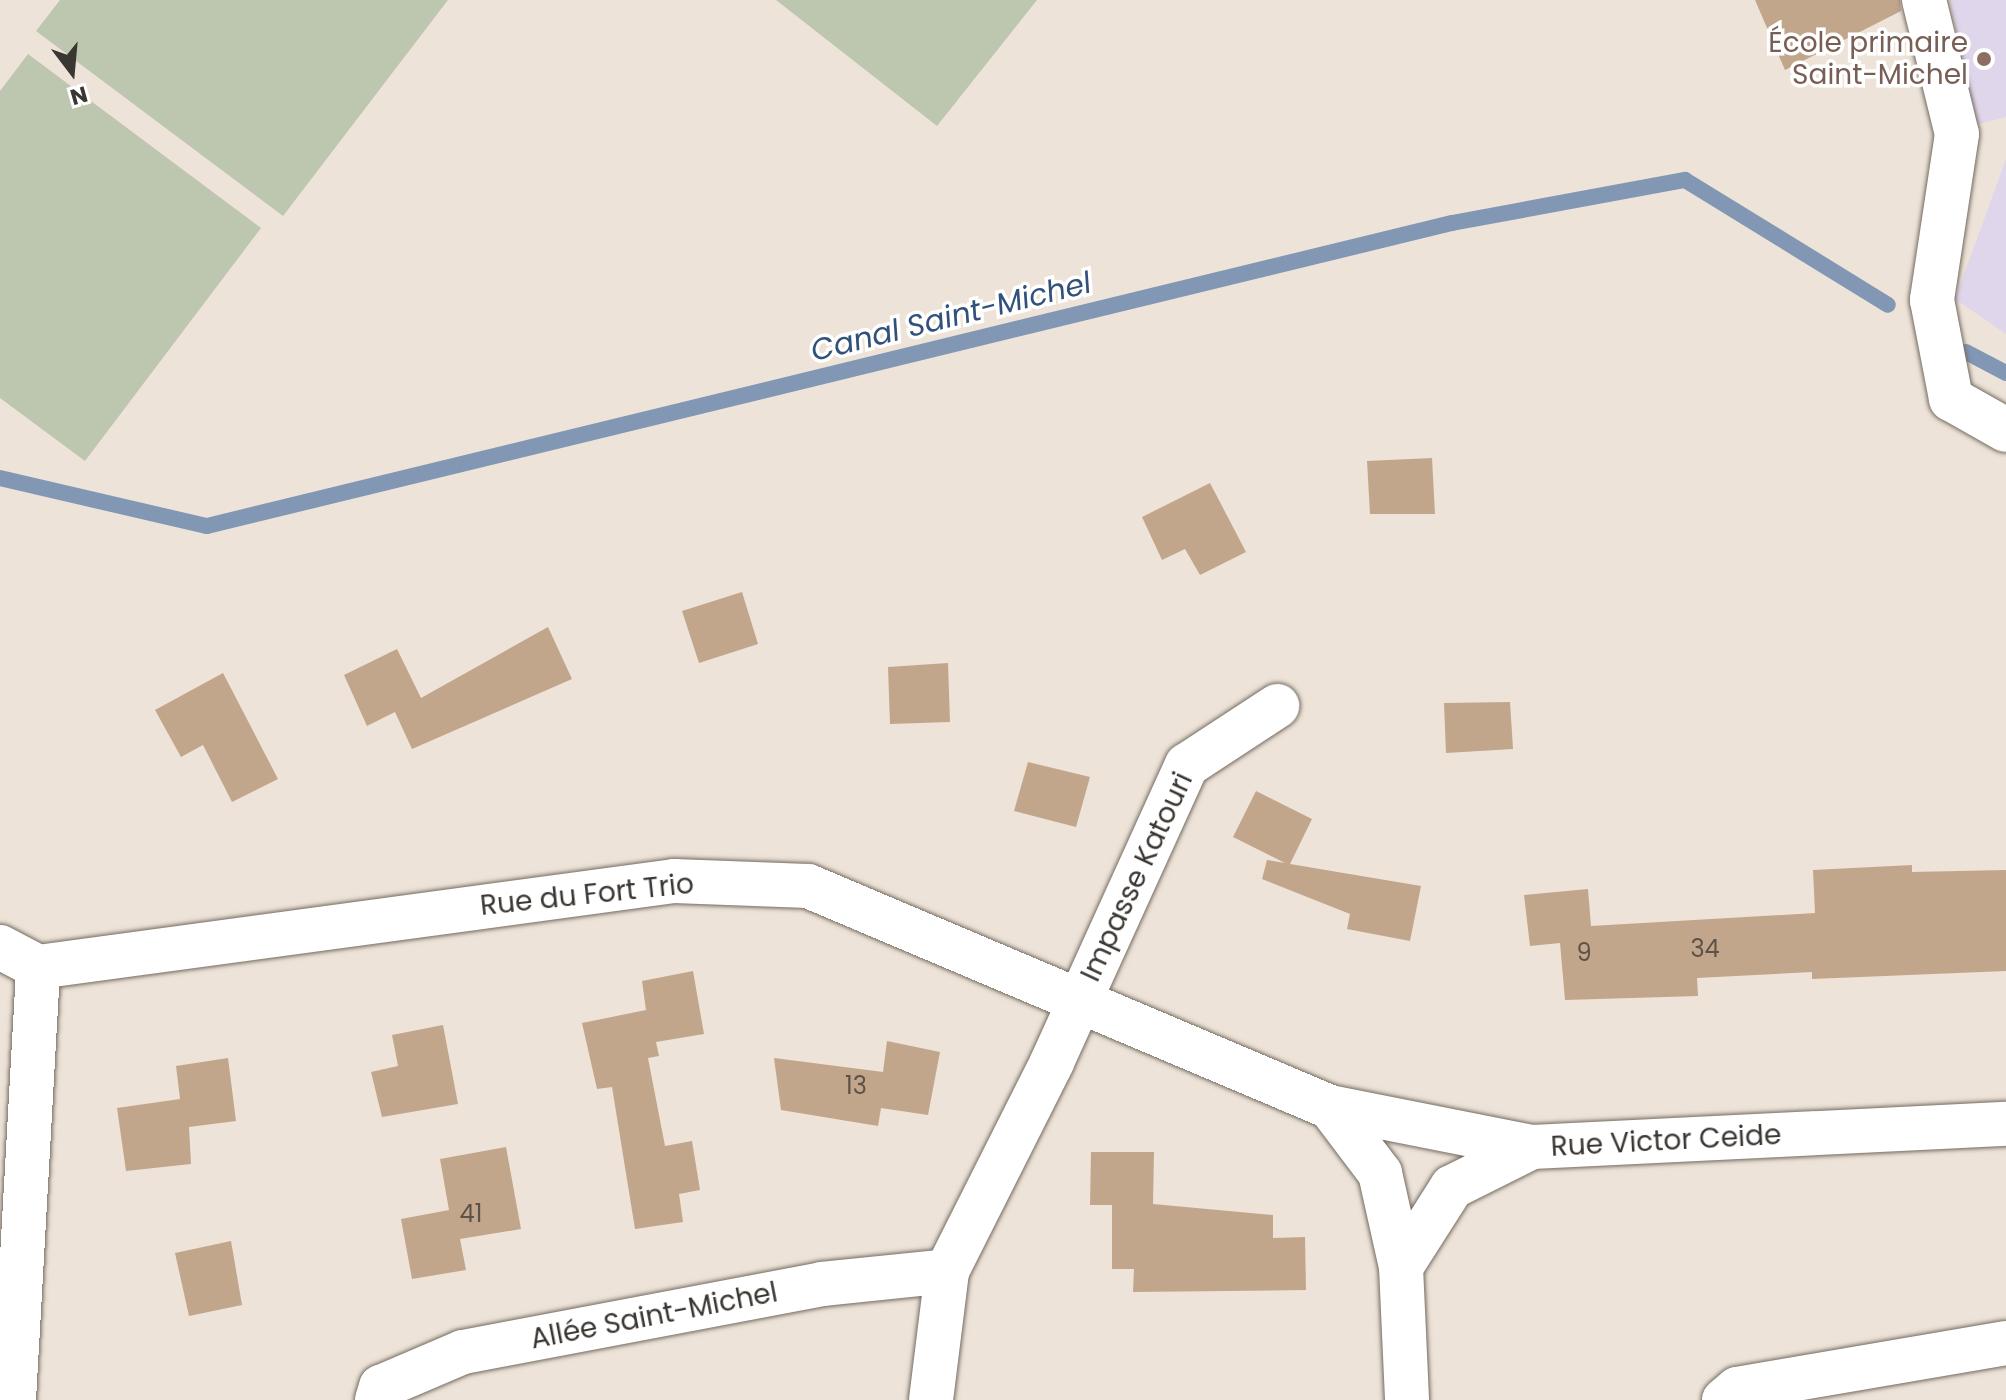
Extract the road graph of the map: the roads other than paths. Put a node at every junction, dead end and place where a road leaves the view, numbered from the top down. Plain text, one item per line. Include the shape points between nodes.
1 (1924, 0) edge
2 (2006, 430) edge
3 (1277, 706) dead end
4 (0, 947) edge
5 (38, 967) junction
6 (1080, 999) junction
7 (1330, 1107) junction
8 (2006, 1124) edge
9 (1532, 1147) junction
10 (1401, 1267) junction
11 (947, 1271) junction
12 (2006, 1343) edge
13 (14, 1400) edge
14 (377, 1400) edge
15 (931, 1400) edge
16 (1407, 1400) edge
17 (1724, 1400) edge

1 - 2 street via 1957,134 1932,300 1948,385 1951,399
3 - 6 street, Impasse Katouri via 1187,765
4 - 5 street
5 - 6 street, Rue du Fort Trio via 674,881 808,886
5 - 13 street
6 - 7 street, Rue du Fort Trio
6 - 11 street
7 - 9 street, Rue Victor Ceide
7 - 10 street via 1380,1173
8 - 9 street, Rue Victor Ceide
9 - 10 street via 1452,1187
10 - 16 street
11 - 14 street, Allée Saint-Michel via 822,1284 463,1352 381,1387
11 - 15 street
12 - 17 street via 1737,1389

